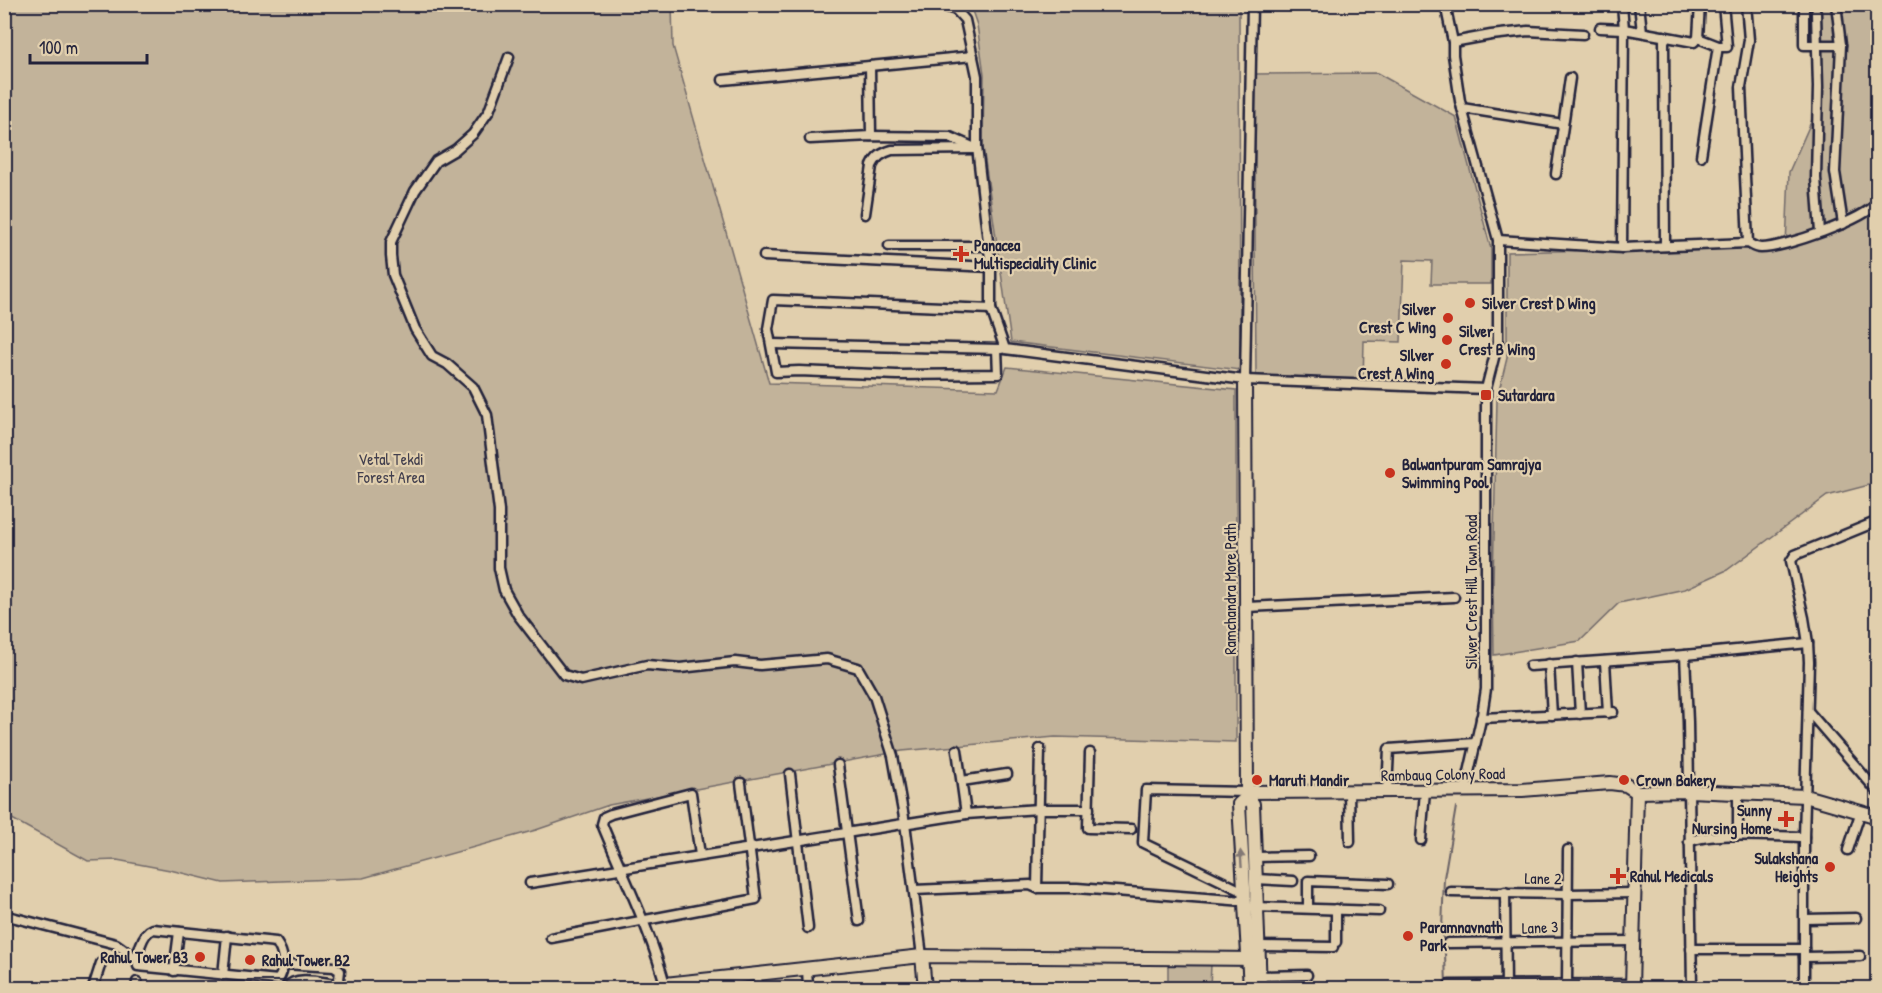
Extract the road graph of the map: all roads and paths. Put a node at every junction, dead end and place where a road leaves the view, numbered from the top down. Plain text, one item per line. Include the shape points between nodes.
1 (939, 4) edge
2 (1252, 4) edge
3 (1444, 4) edge
4 (1639, 4) edge
5 (1700, 4) edge
6 (1723, 4) edge
7 (1746, 4) edge
8 (1836, 4) edge
9 (1622, 5) edge
10 (1804, 8) dead end
11 (1816, 13) dead end
12 (1600, 28) dead end
13 (1624, 29) junction
14 (1642, 32) junction
15 (1583, 34) dead end
16 (1664, 36) junction
17 (1698, 38) junction
18 (1453, 42) junction
19 (1817, 45) junction
20 (1841, 45) junction
21 (1718, 46) junction
22 (973, 56) junction
23 (508, 57) dead end
24 (870, 66) junction
25 (1570, 78) dead end
26 (723, 80) dead end
27 (1462, 108) junction
28 (1563, 124) junction
29 (871, 136) junction
30 (810, 139) dead end
31 (977, 149) junction
32 (1701, 156) dead end
33 (1556, 174) dead end
34 (1878, 202) edge
35 (865, 214) dead end
36 (1843, 224) junction
37 (1820, 232) junction
38 (1498, 240) junction
39 (1748, 243) junction
40 (889, 246) dead end
41 (989, 246) junction
42 (1665, 246) junction
43 (1622, 248) junction
44 (764, 256) dead end
45 (991, 267) junction
46 (992, 309) junction
47 (772, 344) junction
48 (1001, 349) junction
49 (1245, 380) junction
50 (1486, 389) junction
51 (1878, 520) edge
52 (1454, 597) dead end
53 (1247, 607) junction
54 (1808, 643) junction
55 (1684, 655) junction
56 (1605, 661) junction
57 (1577, 663) junction
58 (1549, 664) junction
59 (1530, 666) dead end
60 (1808, 711) junction
61 (1580, 714) junction
62 (1552, 715) junction
63 (1481, 718) junction
64 (1475, 743) junction
65 (957, 750) dead end
66 (1040, 750) dead end
67 (1090, 753) dead end
68 (838, 765) dead end
69 (790, 774) dead end
70 (1007, 774) dead end
71 (962, 781) junction
72 (741, 783) dead end
73 (1465, 790) junction
74 (1387, 791) junction
75 (1425, 791) junction
76 (1689, 791) junction
77 (1349, 792) junction
78 (1637, 792) junction
79 (1878, 792) edge
80 (1738, 793) junction
81 (1247, 794) junction
82 (1805, 796) junction
83 (1039, 809) junction
84 (1089, 809) junction
85 (1861, 811) junction
86 (966, 814) junction
87 (1878, 817) edge
88 (905, 822) junction
89 (1131, 829) dead end
90 (1738, 830) dead end
91 (848, 832) junction
92 (1804, 837) junction
93 (799, 840) junction
94 (1421, 840) dead end
95 (1350, 842) dead end
96 (1689, 842) junction
97 (750, 848) junction
98 (1568, 850) dead end
99 (1848, 850) dead end
100 (700, 855) junction
101 (1309, 856) dead end
102 (1255, 857) junction
103 (620, 868) junction
104 (1256, 879) junction
105 (1293, 881) dead end
106 (530, 883) dead end
107 (1388, 884) dead end
108 (1037, 888) junction
109 (914, 890) junction
110 (1451, 891) dead end
111 (1505, 892) junction
112 (1634, 893) junction
113 (1568, 894) junction
114 (1247, 902) junction
115 (1308, 908) junction
116 (1336, 909) junction
117 (1379, 911) dead end
118 (4, 915) edge
119 (1856, 918) dead end
120 (1805, 919) junction
121 (644, 920) junction
122 (859, 921) dead end
123 (808, 928) dead end
124 (179, 932) junction
125 (227, 936) junction
126 (552, 938) dead end
127 (1568, 941) junction
128 (1633, 941) junction
129 (1448, 943) dead end
130 (1506, 943) junction
131 (1259, 945) junction
132 (1691, 949) junction
133 (1804, 953) junction
134 (133, 956) dead end
135 (922, 956) junction
136 (1860, 956) dead end
137 (1254, 959) junction
138 (101, 963) dead end
139 (284, 964) junction
140 (807, 968) junction
141 (174, 971) junction
142 (223, 975) junction
143 (756, 975) junction
144 (1307, 975) dead end
145 (1260, 982) edge
146 (1449, 985) dead end
147 (666, 986) edge
148 (1567, 986) edge
149 (1632, 986) edge
150 (1506, 987) edge
151 (93, 988) edge
152 (286, 988) edge
153 (759, 988) edge
154 (808, 988) edge
155 (925, 988) edge
156 (1250, 988) edge
157 (1692, 988) edge
158 (1804, 988) edge
159 (1852, 988) edge

1 - 22 street via 956,10 965,20
2 - 49 street
3 - 18 street, Silver Crest Hill Town Road
4 - 14 street
5 - 17 street
6 - 21 street via 1728,43 1725,48
7 - 39 street via 1749,40 1741,87
8 - 20 street
9 - 13 street
10 - 19 street via 1804,45
11 - 19 street
12 - 13 street
13 - 14 street
13 - 43 street
14 - 16 street
15 - 18 street via 1528,31
16 - 17 street via 1691,42
16 - 42 street
17 - 21 street
18 - 27 street, Silver Crest Hill Town Road
19 - 20 street
19 - 37 street via 1816,178
20 - 36 street via 1835,172
21 - 32 street
22 - 24 street
22 - 31 street via 978,76
23 - 88 street via 489,111 473,134 436,161 415,191 391,242 393,275 415,329 432,356 473,387 486,415 499,511 499,568 504,590 564,675 581,680 647,665 680,668 827,659 858,668 874,696 893,756
24 - 26 street
24 - 29 street
25 - 28 street
27 - 28 street
27 - 38 street, Silver Crest Hill Town Road
28 - 33 street
29 - 30 street
29 - 31 street via 950,137
31 - 35 street via 892,150 881,154 872,166
31 - 41 street
34 - 36 street
36 - 37 street
37 - 39 street via 1763,248
38 - 43 street
38 - 50 street, Silver Crest Hill Town Road via 1498,342
39 - 42 street
40 - 41 street
41 - 45 street
42 - 43 street
44 - 45 street
45 - 46 street
46 - 47 street via 773,300 768,329
46 - 48 street
47 - 48 street
47 - 48 street via 776,372 897,375 998,374
48 - 49 street
49 - 50 street
49 - 53 street, Ramchandra More Path
50 - 63 street, Silver Crest Hill Town Road via 1486,689
51 - 54 street via 1791,559
52 - 53 street
53 - 81 street, Ramchandra More Path
54 - 55 street
54 - 60 street
55 - 56 street
55 - 76 street
56 - 57 street
56 - 61 street via 1610,712
57 - 58 street
57 - 61 street
58 - 59 street
58 - 62 street
60 - 79 street
60 - 82 street
61 - 62 street
62 - 63 street
63 - 64 street, Silver Crest Hill Town Road
64 - 73 street, Silver Crest Hill Town Road
64 - 74 street via 1389,749
65 - 71 street
66 - 83 street
67 - 84 street
68 - 91 street
69 - 93 street
70 - 71 street
71 - 86 street
72 - 97 street
73 - 75 street, Rambaug Colony Road
73 - 78 street, Rambaug Colony Road via 1610,783 1626,785
74 - 75 street, Rambaug Colony Road
74 - 77 street, Rambaug Colony Road
75 - 94 street
76 - 78 street, Rambaug Colony Road
76 - 80 street, Rambaug Colony Road
76 - 96 street
77 - 81 street, Rambaug Colony Road
77 - 95 street
78 - 112 street
80 - 82 street, Rambaug Colony Road
80 - 90 street
81 - 102 street, Ramchandra More Path via 1253,804
114 -> 81 street, Ramchandra More Path via 1239,804
81 - 114 street via 1146,790 1143,843
82 - 85 street, Rambaug Colony Road
82 - 92 street
83 - 84 street
83 - 86 street
83 - 108 street
84 - 89 street via 1088,828
85 - 87 street, Rambaug Colony Road
85 - 99 street
86 - 88 street
88 - 91 street
88 - 109 street
91 - 93 street
91 - 122 street
92 - 96 street via 1720,836
92 - 120 street
93 - 97 street
93 - 123 street
96 - 132 street
97 - 100 street
97 - 121 street via 756,899
98 - 113 street
100 - 103 street
100 - 103 street via 691,793 604,817 603,824
101 - 102 street
102 - 104 street, Ramchandra More Path
103 - 106 street
103 - 121 street
104 - 105 street
104 - 114 street, Ramchandra More Path
107 - 115 street via 1308,881
108 - 109 street via 1030,885
108 - 114 street
109 - 135 street
110 - 111 street, Lane 2
111 - 113 street, Lane 2
111 - 130 street
112 - 113 street, Lane 2
112 - 128 street
113 - 127 street
114 - 115 street
114 - 131 street, Ramchandra More Path
114 - 137 street, Ramchandra More Path
115 - 116 street
116 - 117 street
116 - 131 street via 1335,945
118 - 134 street via 116,944
119 - 120 street
120 - 133 street
121 - 126 street
121 - 147 street
124 - 125 street
124 - 141 street
124 - 141 street via 148,931 137,961 142,968
125 - 139 street via 276,942
125 - 142 street
127 - 128 street, Lane 3
127 - 130 street, Lane 3
127 - 148 street
128 - 149 street
129 - 130 street, Lane 3
130 - 150 street
131 - 137 street, Ramchandra More Path
132 - 133 street
132 - 157 street
133 - 136 street
133 - 158 street
135 - 137 street
135 - 140 street
135 - 155 street
137 - 145 street, Ramchandra More Path
137 - 156 street, Ramchandra More Path
138 - 151 street
139 - 142 street via 278,980
139 - 152 street via 334,967 340,971 335,984 296,980
140 - 143 street
140 - 154 street
141 - 142 street
143 - 147 street
143 - 153 street
144 - 145 street
146 - 150 street
148 - 149 street
148 - 150 street
158 - 159 street

